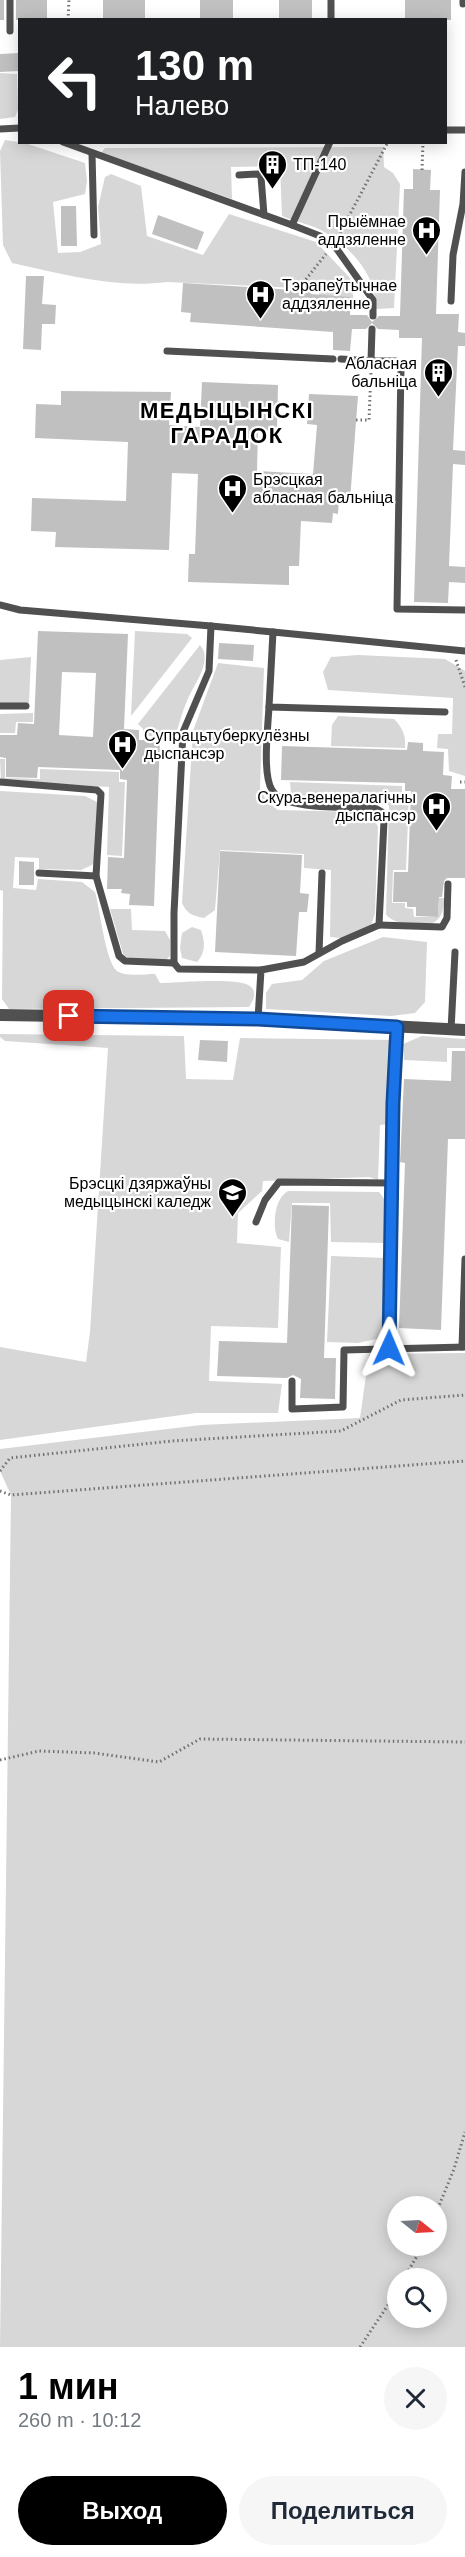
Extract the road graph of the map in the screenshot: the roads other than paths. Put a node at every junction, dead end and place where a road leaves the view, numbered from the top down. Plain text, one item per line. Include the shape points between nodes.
1 (10, 0) edge
2 (331, 0) edge
3 (331, 18) edge
4 (10, 31) dead end
5 (18, 128) edge
6 (0, 129) edge
7 (447, 130) edge
8 (465, 130) edge
9 (68, 144) edge
10 (329, 144) edge
11 (92, 153) junction
12 (465, 172) edge
13 (239, 175) dead end
14 (264, 215) junction
15 (292, 225) junction
16 (94, 235) dead end
17 (450, 302) dead end
18 (373, 315) dead end
19 (372, 329) dead end
20 (167, 351) dead end
21 (333, 359) dead end
22 (342, 359) dead end
23 (371, 361) junction
24 (0, 605) edge
25 (465, 610) edge
26 (211, 626) junction
27 (273, 632) junction
28 (465, 651) edge
29 (0, 706) edge
30 (26, 706) dead end
31 (269, 707) junction
32 (445, 712) dead end
33 (0, 782) edge
34 (39, 873) dead end
35 (322, 873) dead end
36 (96, 876) junction
37 (448, 884) dead end
38 (379, 925) junction
39 (455, 952) dead end
40 (319, 953) junction
41 (174, 963) junction
42 (261, 970) junction
43 (0, 1015) edge
44 (258, 1019) junction
45 (397, 1027) junction
46 (451, 1030) junction
47 (465, 1030) edge
48 (392, 1183) junction
49 (256, 1222) dead end
50 (465, 1260) edge
51 (463, 1347) edge
52 (389, 1348) junction
53 (292, 1381) dead end

1 - 4 lane
2 - 3 lane
5 - 6 lane
7 - 8 lane
9 - 11 lane
10 - 15 lane
11 - 14 lane
11 - 16 lane
12 - 17 lane
13 - 14 lane via 261,177
14 - 15 lane
15 - 18 lane via 334,245 373,300
19 - 23 lane
20 - 21 lane
22 - 23 lane
23 - 25 lane via 396,362 401,366 397,609
24 - 26 lane
26 - 27 lane
26 - 41 lane via 209,671 183,732
27 - 28 lane
27 - 31 lane
29 - 30 lane
31 - 32 lane
31 - 38 lane via 267,769 272,790 282,799 299,805 375,808 382,812
33 - 36 lane via 98,790
34 - 36 lane
35 - 40 lane
36 - 41 lane via 119,956 125,961
37 - 38 lane via 447,918 441,927
38 - 40 lane
39 - 46 lane
40 - 42 lane via 304,962
41 - 42 lane via 179,969
42 - 44 lane
43 - 44 street
44 - 45 street
45 - 46 street
45 - 48 lane
46 - 47 street
48 - 49 lane via 279,1182 265,1200
48 - 52 lane
50 - 51 lane
51 - 52 lane
52 - 53 lane via 344,1350 343,1407 292,1409

